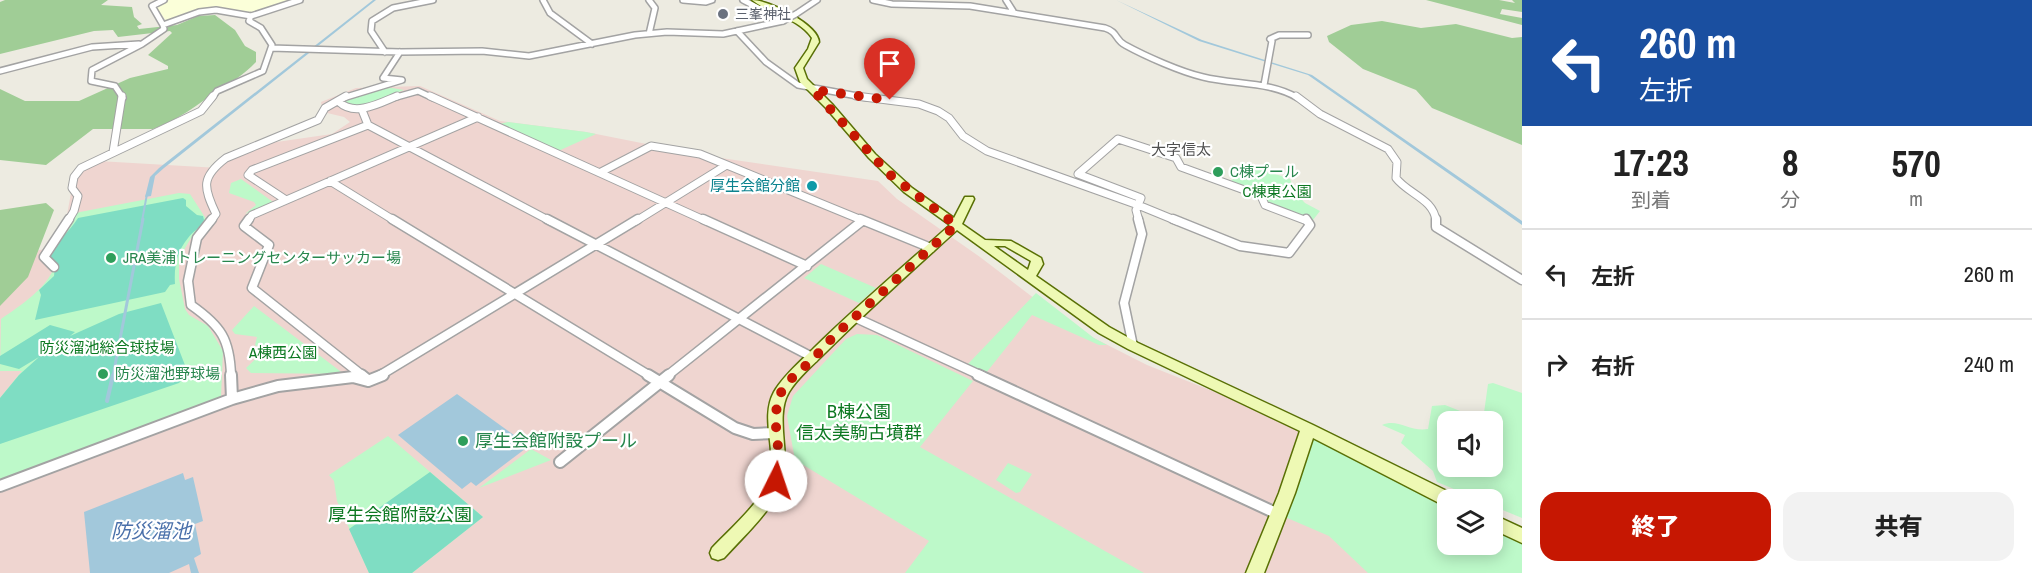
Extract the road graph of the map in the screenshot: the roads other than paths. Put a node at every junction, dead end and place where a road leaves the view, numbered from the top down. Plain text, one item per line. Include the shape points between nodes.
1 (164, 0) edge
2 (300, 0) edge
3 (433, 0) edge
4 (543, 0) edge
5 (650, 0) edge
6 (683, 0) edge
7 (712, 0) edge
8 (743, 0) edge
9 (755, 0) edge
10 (817, 0) edge
11 (873, 0) edge
12 (1006, 0) edge
13 (1013, 11) junction
14 (251, 16) junction
15 (783, 21) junction
16 (163, 25) junction
17 (737, 31) junction
18 (649, 34) junction
19 (1308, 35) dead end
20 (142, 44) junction
21 (592, 44) junction
22 (271, 48) junction
23 (385, 52) junction
24 (400, 52) junction
25 (0, 71) edge
26 (1264, 85) junction
27 (813, 90) junction
28 (339, 102) junction
29 (362, 110) junction
30 (478, 117) junction
31 (368, 125) junction
32 (408, 147) junction
33 (113, 152) junction
34 (725, 166) junction
35 (601, 172) junction
36 (1078, 174) junction
37 (1056, 175) junction
38 (330, 181) junction
39 (969, 199) dead end
40 (285, 200) junction
41 (666, 202) junction
42 (1138, 205) junction
43 (862, 221) junction
44 (956, 225) junction
45 (981, 243) junction
46 (597, 244) junction
47 (931, 248) junction
48 (807, 266) junction
49 (54, 267) dead end
50 (1029, 277) junction
51 (1522, 280) edge
52 (516, 293) junction
53 (854, 317) junction
54 (740, 320) junction
55 (1133, 346) junction
56 (814, 358) junction
57 (368, 381) junction
58 (660, 381) junction
59 (232, 399) junction
60 (1308, 429) junction
61 (775, 433) junction
62 (560, 462) dead end
63 (0, 486) edge
64 (1437, 494) edge
65 (1278, 514) junction
66 (1503, 526) edge
67 (1522, 536) edge
68 (718, 553) dead end
69 (1255, 573) edge

1 - 16 street via 152,6
2 - 14 street
3 - 23 street via 396,7 372,21 371,31
4 - 21 street via 550,13
5 - 18 street via 655,8
6 - 7 street
8 - 15 street
9 - 27 street via 813,33 815,44 799,73
10 - 15 street, bridge
11 - 13 street
12 - 13 street
13 - 26 street via 1105,28 1114,31 1122,44 1203,77
14 - 16 street via 216,10
14 - 22 street via 249,21 262,31
15 - 17 street
16 - 20 street via 164,29
17 - 18 street via 712,35
17 - 27 street via 766,62 798,85
18 - 21 street
19 - 26 street via 1279,35 1270,39
20 - 25 street via 92,47
20 - 33 street via 92,70 91,81 115,86 123,97
21 - 24 street via 529,56 482,51
22 - 23 street
22 - 33 street via 263,71 217,91 201,111
23 - 24 street
24 - 28 street via 383,78 402,80 363,89
26 - 51 street via 1296,96 1320,114 1388,148 1396,157 1396,178 1430,202 1437,214 1436,227
27 - 37 street via 929,107 943,113 963,136 987,151
27 - 44 street via 889,174
28 - 29 street via 348,109
28 - 59 street via 325,108 318,120 226,158 206,177 205,190 216,214 197,238 188,281 191,305 213,319 228,344
29 - 30 street via 408,91 418,91
29 - 31 street
30 - 32 street
30 - 35 street
31 - 32 street
31 - 40 street via 252,170 248,175
32 - 38 street
32 - 46 street
33 - 49 street via 81,168 74,177 72,188 78,196 74,211 44,257
34 - 35 street via 700,154 651,146
34 - 41 street
34 - 43 street
35 - 41 street
36 - 37 street
36 - 42 street via 1142,198
36 - 42 street via 1118,139 1176,158 1181,167 1261,196 1265,206 1305,218 1310,225 1289,253 1240,246
37 - 42 street
38 - 40 street
38 - 52 street
39 - 44 street
40 - 57 street via 252,215 244,226 269,245 252,288
41 - 46 street
41 - 48 street
42 - 55 street via 1142,234 1124,303
43 - 47 street
43 - 48 street
44 - 45 street
44 - 47 street
45 - 50 street
45 - 50 street via 1007,243 1037,260
46 - 52 street
46 - 54 street
47 - 53 street
48 - 54 street
50 - 55 street
52 - 57 street
52 - 58 street
53 - 56 street
53 - 65 street
54 - 56 street
54 - 58 street
55 - 60 street
56 - 61 street via 780,394
57 - 59 street via 353,377 278,386
58 - 61 street via 735,428 753,434
58 - 62 street
59 - 63 street
60 - 64 street
60 - 65 street
61 - 68 street via 779,458 776,481 764,503
65 - 69 street
66 - 67 street

